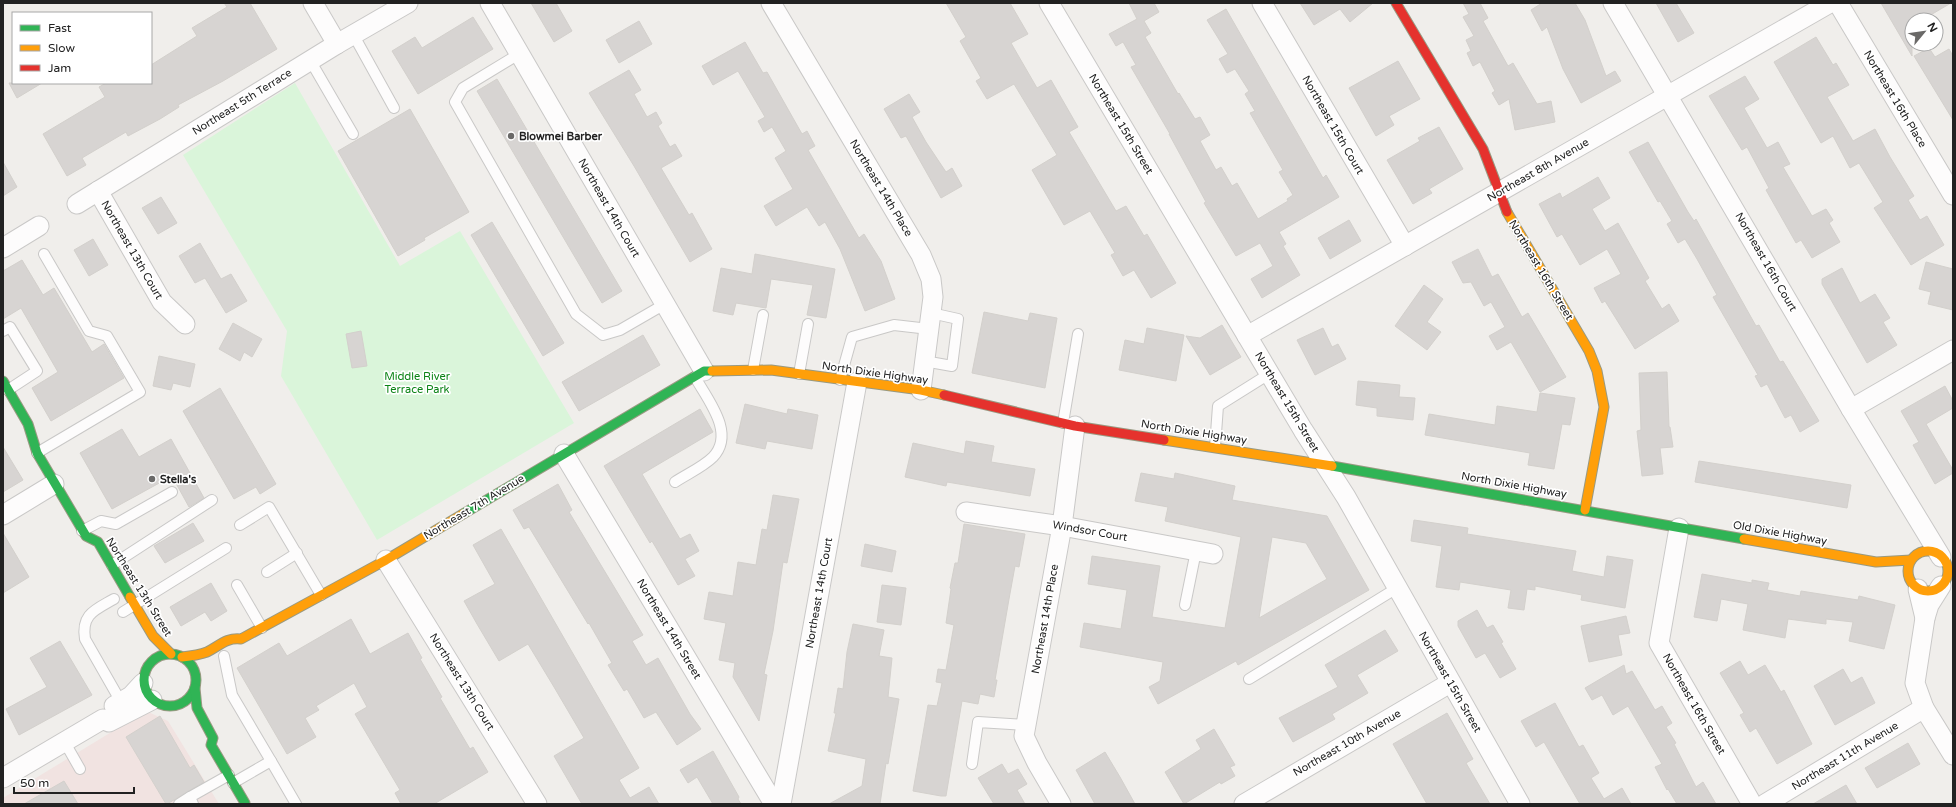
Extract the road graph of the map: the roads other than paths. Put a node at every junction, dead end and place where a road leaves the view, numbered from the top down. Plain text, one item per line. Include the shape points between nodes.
1 (313, 3) edge
2 (408, 3) edge
3 (490, 3) edge
4 (771, 3) edge
5 (1262, 3) edge
6 (1396, 3) edge
7 (1614, 3) edge
8 (1830, 3) edge
9 (1838, 3) edge
10 (1055, 5) edge
11 (353, 34) junction
12 (337, 44) junction
13 (519, 54) junction
14 (310, 60) junction
15 (1668, 95) junction
16 (394, 108) dead end
17 (353, 134) dead end
18 (98, 191) junction
19 (1500, 192) junction
20 (1953, 195) edge
21 (77, 204) dead end
22 (39, 226) dead end
23 (1405, 246) junction
24 (3, 248) edge
25 (44, 254) dead end
26 (665, 304) junction
27 (763, 315) dead end
28 (930, 321) junction
29 (185, 324) dead end
30 (808, 324) dead end
31 (3, 331) edge
32 (1078, 334) dead end
33 (1246, 336) junction
34 (1953, 350) edge
35 (924, 361) junction
36 (753, 370) junction
37 (700, 374) junction
38 (799, 374) junction
39 (1269, 374) junction
40 (848, 381) junction
41 (6, 386) edge
42 (921, 390) junction
43 (1851, 409) junction
44 (1069, 425) junction
45 (26, 443) dead end
46 (1215, 447) junction
47 (37, 453) junction
48 (564, 454) junction
49 (1325, 465) junction
50 (675, 482) dead end
51 (54, 484) junction
52 (172, 492) dead end
53 (212, 500) dead end
54 (1585, 510) junction
55 (966, 512) dead end
56 (3, 514) edge
57 (1918, 521) junction
58 (240, 525) dead end
59 (1062, 526) junction
60 (1679, 528) junction
61 (84, 533) junction
62 (85, 547) dead end
63 (226, 548) dead end
64 (1205, 552) joint
65 (296, 553) junction
66 (1915, 557) junction
67 (386, 560) junction
68 (1876, 562) junction
69 (1946, 562) edge
70 (112, 565) junction
71 (267, 572) dead end
72 (1946, 583) edge
73 (1914, 584) junction
74 (237, 585) dead end
75 (1397, 588) junction
76 (321, 595) junction
77 (113, 596) joint
78 (135, 605) junction
79 (1186, 605) dead end
80 (124, 615) joint
81 (1925, 618) junction
82 (262, 628) junction
83 (241, 639) junction
84 (171, 654) junction
85 (146, 656) dead end
86 (182, 657) junction
87 (221, 658) joint
88 (205, 669) dead end
89 (145, 675) junction
90 (1249, 679) dead end
91 (1450, 682) junction
92 (195, 684) junction
93 (152, 700) junction
94 (121, 702) junction
95 (173, 706) junction
96 (1924, 708) junction
97 (181, 714) dead end
98 (103, 719) junction
99 (1026, 725) junction
100 (64, 741) junction
101 (201, 744) dead end
102 (211, 745) junction
103 (1953, 755) edge
104 (271, 761) junction
105 (972, 764) dead end
106 (80, 769) dead end
107 (3, 778) edge
108 (231, 779) junction
109 (192, 801) edge
110 (179, 804) edge
111 (246, 804) edge
112 (296, 804) edge
113 (537, 804) edge
114 (774, 804) edge
115 (781, 804) edge
116 (1061, 804) edge
117 (1244, 804) edge
118 (1520, 804) edge
119 (1752, 804) edge
120 (1765, 804) edge

1 - 12 street
2 - 11 street, Northeast 5th Terrace
3 - 13 street, Northeast 14th Court
4 - 28 street, Northeast 14th Place via 921,255 931,279 933,297
5 - 23 street, Northeast 15th Court
6 - 19 street, Northeast 16th Street via 1483,149
7 - 15 street, Northeast 16th Court
8 - 15 street, Northeast 8th Avenue
9 - 20 street, Northeast 16th Place
10 - 33 street, Northeast 15th Street
11 - 12 street, Northeast 5th Terrace
11 - 16 lane
12 - 14 street, Northeast 5th Terrace
13 - 26 street, Northeast 14th Court
13 - 26 lane via 464,88 455,102 576,314 603,335 620,330
14 - 17 lane
14 - 18 street, Northeast 5th Terrace
15 - 19 street, Northeast 8th Avenue
15 - 43 street, Northeast 16th Court
18 - 21 street, Northeast 5th Terrace
18 - 29 street, Northeast 13th Court via 162,302
19 - 23 street, Northeast 8th Avenue
19 - 54 street, Northeast 16th Street via 1510,219 1589,351 1597,371 1604,407
22 - 24 street
23 - 33 street, Northeast 8th Avenue
25 - 47 lane via 89,331 107,336 140,392
26 - 37 street, Northeast 14th Court
27 - 36 lane
28 - 35 street, Northeast 14th Place
28 - 35 lane via 958,318 952,366
28 - 40 lane via 894,325 852,337
30 - 38 lane
31 - 41 lane via 10,327 37,371
32 - 44 lane
33 - 39 street, Northeast 15th Street
34 - 43 street
35 - 42 street, Northeast 14th Place
36 - 37 street, North Dixie Highway
36 - 38 street, North Dixie Highway
37 - 48 street, Northeast 7th Avenue
37 - 50 lane via 721,425 722,440 713,456
38 - 40 street, North Dixie Highway
39 - 46 lane via 1218,406
39 - 49 street, Northeast 15th Street
40 - 42 street, North Dixie Highway
40 - 115 street, Northeast 14th Court
41 - 47 street, Northeast 13th Street via 28,424
42 - 44 street, North Dixie Highway
43 - 57 street, Northeast 16th Court
44 - 46 street, North Dixie Highway
44 - 59 street, Northeast 14th Place
45 - 47 street, Northeast 13th Street
46 - 49 street, North Dixie Highway
47 - 51 street, Northeast 13th Street
48 - 67 street, Northeast 7th Avenue
48 - 114 street, Northeast 14th Street
49 - 54 street, North Dixie Highway
49 - 75 street, Northeast 15th Street
51 - 56 street
51 - 61 street, Northeast 13th Street
52 - 61 lane via 116,524 101,521
53 - 70 lane
54 - 60 street, North Dixie Highway
55 - 59 street, Windsor Court
57 - 66 street, Northeast 16th Court via 1922,546
57 - 69 street, Northeast 16th Court
58 - 65 lane via 269,507
59 - 64 street, Windsor Court
59 - 99 street, Northeast 14th Place
60 - 68 street, Old Dixie Highway
60 - 119 street, Northeast 16th Street via 1659,643
61 - 62 street
61 - 70 street, Northeast 13th Street via 98,542
63 - 78 lane
64 - 79 lane
65 - 71 lane
65 - 76 lane
66 - 68 street, Old Dixie Highway
66 - 69 street via 1930,552
66 - 73 street via 1908,573
67 - 76 street, Northeast 7th Avenue
67 - 113 street, Northeast 13th Court
68 - 73 street, Old Dixie Highway via 1903,573
69 - 72 street
70 - 78 street, Northeast 13th Street
72 - 73 street via 1930,591
72 - 81 street via 1929,605
73 - 81 street
74 - 82 lane
75 - 90 lane
75 - 91 street, Northeast 15th Street
76 - 82 street, Northeast 7th Avenue
77 - 80 street
77 - 94 lane via 87,618 84,629 85,639
78 - 80 lane
78 - 84 street, Northeast 13th Street via 153,636
81 - 96 street via 1915,683
82 - 83 street, Northeast 7th Avenue
83 - 86 street, Northeast 7th Avenue via 232,638 206,652
83 - 87 street, Northeast 7th Avenue via 239,647
84 - 86 street
84 - 89 street via 157,657
85 - 89 street
86 - 92 street via 192,667
87 - 104 lane via 232,695
88 - 92 street
89 - 93 street via 148,695
89 - 94 street via 131,696
91 - 117 street, Northeast 10th Avenue
91 - 118 street, Northeast 15th Street
92 - 95 street via 186,700
92 - 102 street via 197,708 213,738
93 - 95 street
93 - 98 street via 109,722
94 - 98 street via 103,713
95 - 97 street
96 - 103 street
96 - 120 street, Northeast 11th Avenue
98 - 100 street
99 - 105 lane via 978,722
99 - 116 street, Northeast 14th Place via 1024,736
100 - 106 lane
100 - 107 street
101 - 102 street
102 - 108 street
104 - 108 lane
104 - 112 lane
108 - 109 lane
108 - 111 street
109 - 110 lane

